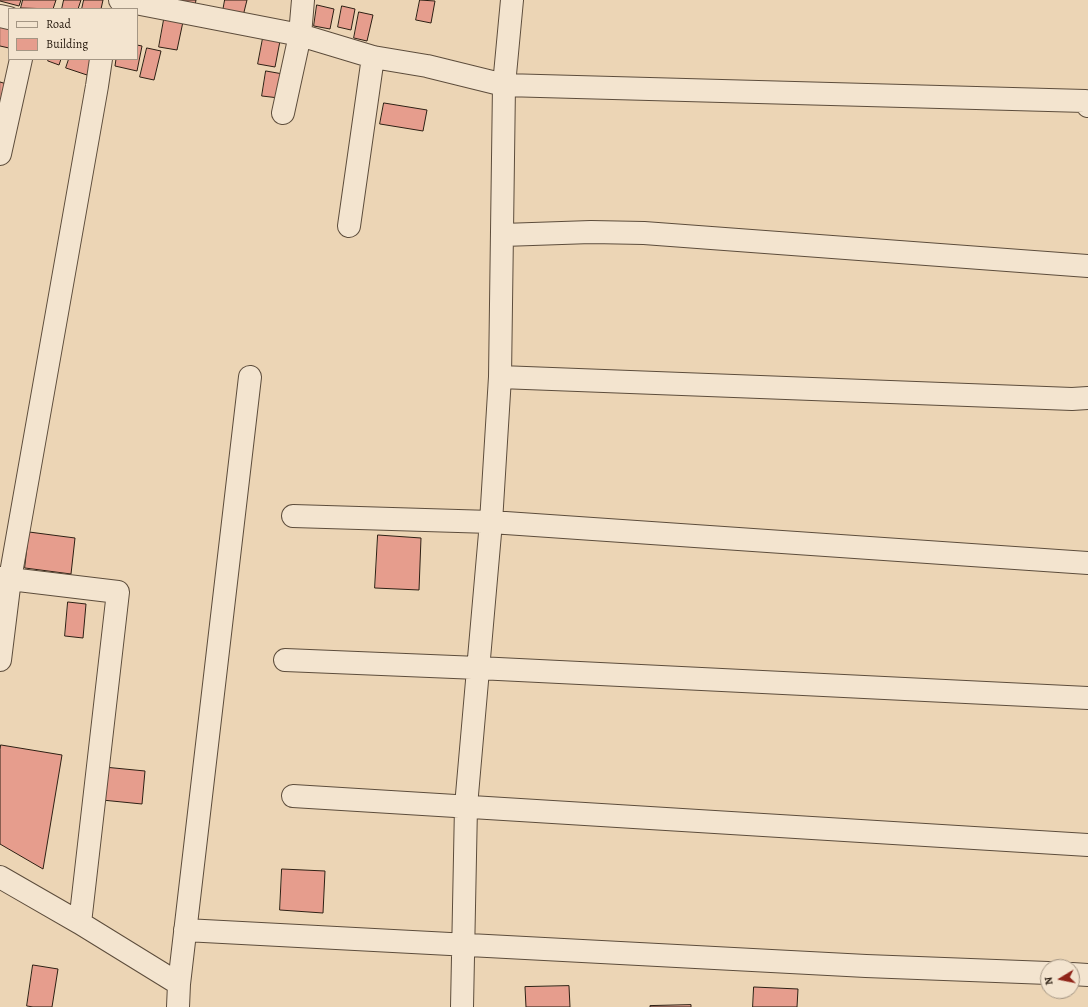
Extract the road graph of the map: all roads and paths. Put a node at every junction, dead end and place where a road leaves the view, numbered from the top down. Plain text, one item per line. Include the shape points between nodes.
1 (120, 0) edge
2 (303, 0) edge
3 (512, 0) edge
4 (300, 35) junction
5 (373, 57) junction
6 (20, 60) edge
7 (101, 60) edge
8 (504, 85) junction
9 (1088, 106) edge
10 (283, 113) dead end
11 (0, 154) edge
12 (350, 226) dead end
13 (503, 235) junction
14 (1088, 266) edge
15 (250, 377) dead end
16 (500, 377) junction
17 (1088, 398) edge
18 (293, 516) dead end
19 (491, 522) junction
20 (1088, 563) edge
21 (5, 578) edge
22 (0, 660) edge
23 (285, 660) dead end
24 (478, 668) junction
25 (1088, 698) edge
26 (293, 796) dead end
27 (466, 806) junction
28 (1088, 845) edge
29 (0, 877) edge
30 (80, 923) junction
31 (185, 930) junction
32 (464, 945) junction
33 (1040, 974) edge
34 (179, 984) junction
35 (178, 1007) edge
36 (462, 1007) edge

1 - 4 street
2 - 4 street
3 - 8 street
4 - 5 street
4 - 10 street
5 - 8 street via 426,66
5 - 12 street
6 - 11 street
7 - 21 street
8 - 9 street via 1085,101
8 - 13 street
13 - 14 street via 644,233
13 - 16 street
15 - 31 street
16 - 17 street
16 - 19 street
18 - 19 street
19 - 20 street
19 - 24 street
21 - 22 street
21 - 30 street via 118,592
23 - 24 street
24 - 25 street
24 - 27 street
26 - 27 street
27 - 28 street
27 - 32 street
29 - 30 street
30 - 34 street
31 - 32 street
31 - 34 street
32 - 33 street
32 - 36 street
34 - 35 street

